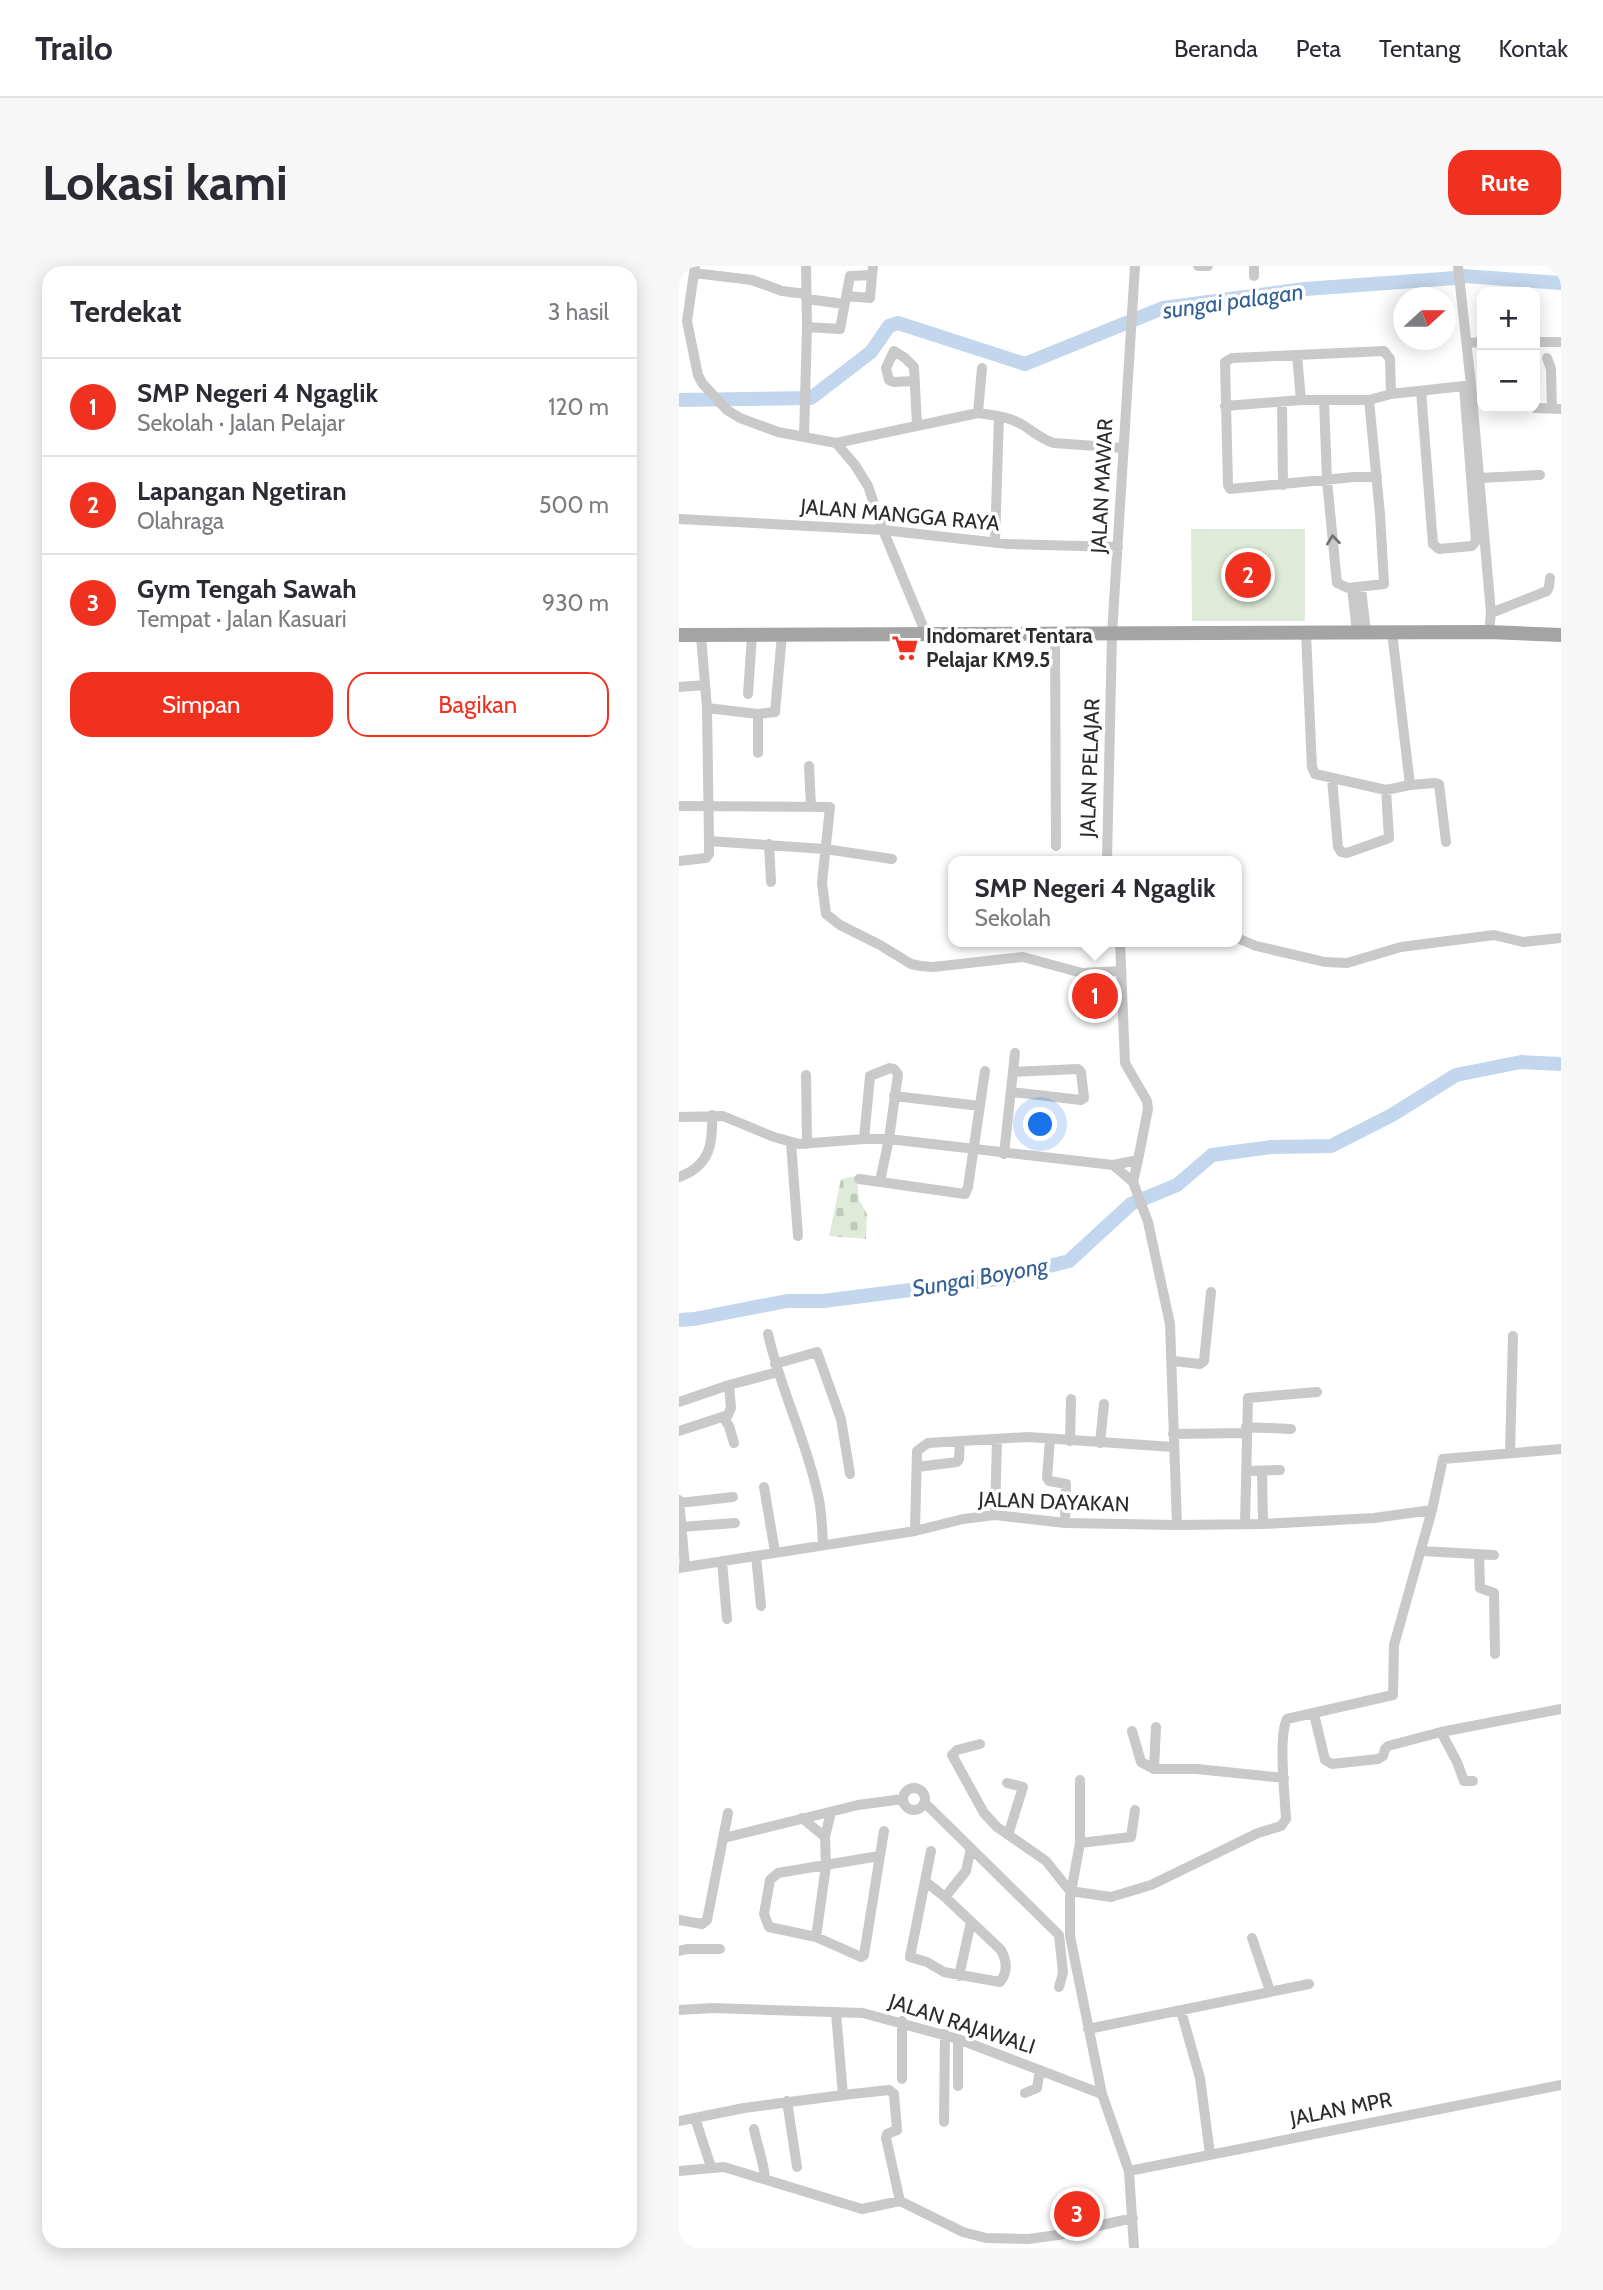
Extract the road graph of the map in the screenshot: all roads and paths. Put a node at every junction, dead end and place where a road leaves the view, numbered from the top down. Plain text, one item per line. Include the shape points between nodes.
1 (806, 266) edge
2 (1135, 266) edge
3 (1198, 266) edge
4 (1208, 266) edge
5 (1458, 266) edge
6 (694, 270) edge
7 (873, 270) edge
8 (807, 297) junction
9 (845, 300) junction
10 (807, 327) junction
11 (1477, 342) edge
12 (1540, 342) edge
13 (1561, 342) edge
14 (1467, 343) junction
15 (1297, 355) junction
16 (1547, 358) dead end
17 (982, 368) dead end
18 (914, 381) dead end
19 (1421, 391) junction
20 (1391, 394) junction
21 (1477, 399) edge
22 (1301, 400) junction
23 (1324, 400) junction
24 (1369, 400) junction
25 (1282, 403) junction
26 (1225, 406) junction
27 (1557, 408) edge
28 (978, 413) junction
29 (1478, 413) edge
30 (999, 416) junction
31 (917, 425) junction
32 (804, 437) junction
33 (837, 443) junction
34 (1123, 448) junction
35 (1540, 475) dead end
36 (1377, 477) junction
37 (1479, 478) junction
38 (1327, 481) junction
39 (1283, 485) junction
40 (1476, 494) junction
41 (679, 519) edge
42 (883, 530) junction
43 (995, 543) junction
44 (1118, 547) junction
45 (1549, 578) dead end
46 (1357, 588) junction
47 (1492, 612) junction
48 (1361, 632) junction
49 (1392, 632) junction
50 (1489, 632) junction
51 (1306, 633) junction
52 (1055, 634) junction
53 (1112, 634) junction
54 (679, 635) edge
55 (752, 635) junction
56 (782, 635) junction
57 (1561, 635) edge
58 (701, 636) junction
59 (927, 636) junction
60 (705, 685) junction
61 (679, 687) edge
62 (748, 694) dead end
63 (707, 708) junction
64 (758, 714) junction
65 (758, 753) dead end
66 (809, 766) dead end
67 (1332, 779) junction
68 (1410, 785) junction
69 (1386, 790) junction
70 (679, 806) edge
71 (811, 807) junction
72 (710, 808) junction
73 (709, 841) junction
74 (1446, 842) dead end
75 (769, 844) junction
76 (1056, 846) dead end
77 (825, 849) junction
78 (1107, 856) edge
79 (892, 859) dead end
80 (679, 861) edge
81 (771, 882) dead end
82 (1561, 939) edge
83 (1242, 940) edge
84 (1121, 947) edge
85 (1120, 971) junction
86 (1015, 1053) dead end
87 (985, 1071) dead end
88 (1013, 1072) junction
89 (806, 1075) dead end
90 (1011, 1091) junction
91 (894, 1096) junction
92 (980, 1106) junction
93 (712, 1115) junction
94 (679, 1117) edge
95 (863, 1139) junction
96 (889, 1139) junction
97 (791, 1143) junction
98 (807, 1144) junction
99 (973, 1150) junction
100 (1004, 1154) junction
101 (1138, 1160) junction
102 (1113, 1165) junction
103 (679, 1177) edge
104 (859, 1180) dead end
105 (880, 1181) junction
106 (1135, 1185) junction
107 (798, 1236) dead end
108 (1211, 1292) dead end
109 (768, 1334) dead end
110 (1513, 1336) dead end
111 (1173, 1362) junction
112 (776, 1368) junction
113 (729, 1385) junction
114 (1317, 1392) dead end
115 (1072, 1399) dead end
116 (679, 1402) edge
117 (1104, 1404) dead end
118 (723, 1418) junction
119 (1291, 1429) dead end
120 (1246, 1430) junction
121 (679, 1432) edge
122 (1173, 1434) junction
123 (997, 1439) junction
124 (1050, 1439) junction
125 (960, 1441) junction
126 (1070, 1441) junction
127 (734, 1443) dead end
128 (1100, 1443) junction
129 (1173, 1447) junction
130 (1561, 1449) edge
131 (1510, 1452) junction
132 (917, 1466) junction
133 (1280, 1470) dead end
134 (1247, 1471) junction
135 (1262, 1471) junction
136 (850, 1474) dead end
137 (764, 1487) dead end
138 (733, 1497) dead end
139 (679, 1501) edge
140 (1432, 1510) junction
141 (995, 1515) junction
142 (735, 1523) dead end
143 (1065, 1523) junction
144 (1245, 1524) junction
145 (1263, 1524) junction
146 (1177, 1525) junction
147 (681, 1527) junction
148 (915, 1531) junction
149 (823, 1545) junction
150 (1421, 1551) junction
151 (775, 1552) junction
152 (1479, 1555) junction
153 (1494, 1555) dead end
154 (755, 1556) junction
155 (722, 1561) junction
156 (682, 1567) edge
157 (761, 1606) dead end
158 (727, 1619) dead end
159 (1495, 1654) dead end
160 (1561, 1709) edge
161 (1314, 1714) junction
162 (1156, 1727) dead end
163 (1132, 1731) dead end
164 (1441, 1732) junction
165 (980, 1744) dead end
166 (1154, 1769) junction
167 (1284, 1778) junction
168 (1080, 1780) dead end
169 (1473, 1781) dead end
170 (1007, 1783) dead end
171 (903, 1799) junction
172 (925, 1803) junction
173 (1135, 1810) dead end
174 (831, 1812) junction
175 (728, 1813) dead end
176 (802, 1818) junction
177 (884, 1831) dead end
178 (1007, 1835) junction
179 (825, 1837) junction
180 (724, 1838) junction
181 (1080, 1843) junction
182 (971, 1848) junction
183 (931, 1851) dead end
184 (879, 1856) junction
185 (987, 1865) junction
186 (826, 1866) junction
187 (966, 1871) junction
188 (926, 1882) junction
189 (1070, 1891) junction
190 (945, 1896) junction
191 (679, 1920) edge
192 (971, 1923) junction
193 (816, 1937) junction
194 (1252, 1938) dead end
195 (720, 1949) dead end
196 (679, 1951) edge
197 (959, 1976) junction
198 (1309, 1984) dead end
199 (1059, 1987) dead end
200 (1271, 1991) junction
201 (679, 2010) edge
202 (1181, 2011) junction
203 (836, 2013) junction
204 (902, 2021) junction
205 (1088, 2029) junction
206 (944, 2034) junction
207 (958, 2039) junction
208 (1040, 2070) junction
209 (902, 2078) dead end
210 (1561, 2085) edge
211 (958, 2086) dead end
212 (1025, 2093) dead end
213 (1102, 2094) junction
214 (843, 2095) junction
215 (787, 2101) junction
216 (695, 2118) junction
217 (679, 2121) edge
218 (944, 2122) dead end
219 (754, 2129) dead end
220 (1210, 2154) junction
221 (711, 2167) junction
222 (797, 2167) dead end
223 (679, 2171) edge
224 (1129, 2171) junction
225 (765, 2179) junction
226 (900, 2201) junction
227 (1133, 2218) junction
228 (1135, 2248) edge

1 - 8 street
2 - 34 street, JALAN MAWAR
3 - 4 street
5 - 14 street
6 - 8 street
6 - 32 street via 687,321 698,375 709,392 740,418
7 - 9 street via 850,276
7 - 9 street via 871,298
8 - 9 street
8 - 10 street
9 - 10 street via 840,329
10 - 32 street
11 - 14 street
12 - 13 street
14 - 21 street
15 - 20 street via 1387,352
15 - 22 street
15 - 26 street via 1227,359
16 - 27 street
17 - 28 street
18 - 31 street
19 - 20 street
19 - 40 street via 1464,386
19 - 40 street via 1435,547 1475,543
20 - 24 street
22 - 23 street
22 - 25 street
23 - 24 street
23 - 38 street
24 - 36 street
25 - 26 street
25 - 39 street
26 - 39 street via 1229,487
28 - 30 street
28 - 31 street
29 - 37 street
30 - 34 street via 1054,443
30 - 43 street
31 - 33 street
32 - 33 street
33 - 42 street via 868,486
34 - 44 street, JALAN MAWAR
35 - 37 street
36 - 38 street
36 - 46 street via 1384,584
37 - 40 street
38 - 39 street
46 -> 38 street via 1337,583
40 - 47 street
41 - 42 street, JALAN MANGGA RAYA
42 - 43 street, JALAN MANGGA RAYA
42 - 59 street
43 - 44 street, JALAN MANGGA RAYA
44 - 53 street, JALAN MAWAR
45 - 47 street via 1547,591
46 - 48 street
47 - 50 street
48 - 49 main road
48 - 51 main road
49 - 50 main road
49 - 68 street
50 - 57 main road
51 - 53 main road
51 - 67 street via 1312,767 1315,774
52 - 53 main road
52 - 59 main road
52 - 76 street
53 - 78 street, JALAN PELAJAR
54 - 58 main road
55 - 56 main road
55 - 58 main road
55 - 62 street
56 - 59 main road
56 - 64 street via 776,711
58 - 60 street
60 - 61 street
60 - 63 street
63 - 64 street
63 - 72 street
64 - 65 street
66 - 71 street
67 - 69 street
67 - 69 street via 1341,852 1389,838
68 - 69 street
68 - 74 street via 1439,785
70 - 72 street
71 - 72 street
71 - 77 street via 830,808
72 - 73 street
73 - 75 street
73 - 80 street via 706,858
75 - 77 street
75 - 81 street
77 - 79 street
77 - 85 street via 826,914 911,964 933,968 1023,957 1082,972
82 - 83 street via 1523,942 1494,935 1401,947 1347,963 1325,962
84 - 85 street
85 - 101 street via 1126,1068 1148,1109
86 - 88 street
87 - 92 street
88 - 90 street
88 - 90 street via 1078,1069 1084,1098
89 - 98 street
90 - 100 street
91 - 92 street
91 - 95 street via 896,1070 871,1074
91 - 96 street
92 - 99 street
93 - 94 street
93 - 97 street
93 - 103 street via 710,1150 698,1167
95 - 96 street
95 - 98 street
96 - 99 street
96 - 105 street
97 - 98 street
97 - 107 street
99 - 100 street
99 - 105 street via 965,1194
100 - 102 street
101 - 102 street
101 - 106 street
102 - 106 street
104 - 105 street
106 - 111 street via 1168,1306
108 - 111 street via 1204,1361
109 - 112 street
110 - 131 street
111 - 122 street
112 - 113 street
112 - 136 street via 817,1352 841,1419
112 - 149 street via 818,1493
113 - 116 street
113 - 118 street via 730,1411
114 - 120 street via 1250,1396
115 - 126 street
117 - 128 street
118 - 121 street
118 - 127 street
119 - 120 street
120 - 122 street
120 - 134 street
122 - 129 street
123 - 124 street
123 - 125 street
123 - 141 street
124 - 126 street
124 - 143 street via 1047,1478 1066,1483
125 - 132 street via 920,1447
125 - 132 street via 957,1462
126 - 128 street
128 - 129 street
129 - 146 street
130 - 131 street
131 - 140 street via 1450,1457 1442,1462
132 - 148 street
133 - 135 street
134 - 135 street
134 - 144 street
135 - 145 street
137 - 151 street
138 - 139 street
139 - 147 street
140 - 145 street, JALAN DAYAKAN
140 - 150 street
141 - 143 street, JALAN DAYAKAN
141 - 148 street, JALAN DAYAKAN
142 - 147 street
143 - 146 street, JALAN DAYAKAN
144 - 145 street, JALAN DAYAKAN
144 - 146 street, JALAN DAYAKAN
147 - 156 street
148 - 149 street, JALAN DAYAKAN
149 - 151 street, JALAN DAYAKAN
150 - 152 street
150 - 161 street via 1394,1645 1393,1695
151 - 154 street, JALAN DAYAKAN
152 - 153 street
152 - 159 street via 1480,1588 1494,1593
154 - 155 street, JALAN DAYAKAN
154 - 157 street
155 - 156 street, JALAN DAYAKAN
155 - 158 street
160 - 164 street
161 - 164 street via 1325,1760 1332,1764 1378,1759 1388,1746
161 - 167 street via 1285,1723
162 - 166 street
163 - 166 street via 1141,1762
164 - 169 street via 1462,1778
165 - 178 street via 957,1750 953,1758 984,1814
166 - 167 street
167 - 189 street via 1286,1819 1281,1826 1151,1885 1111,1897
168 - 181 street
170 - 178 street via 1023,1787
171 - 172 street via 915,1810
171 - 172 street via 906,1791 918,1788
171 - 174 street
172 - 182 street
173 - 181 street via 1131,1837
174 - 176 street
174 - 179 street
175 - 180 street
176 - 179 street
176 - 180 street
177 - 184 street
178 - 189 street via 1046,1861
179 - 186 street
180 - 191 street via 707,1920 702,1924
181 - 189 street
182 - 185 street
182 - 187 street
183 - 188 street
184 - 186 street
184 - 193 street via 864,1955
185 - 187 street
185 - 199 street via 1059,1935 1063,1971
186 - 193 street
186 - 193 street via 785,1870 774,1876 764,1914 769,1927
187 - 190 street
188 - 190 street
188 - 197 street via 910,1957
189 - 205 street via 1070,1936
190 - 192 street
192 - 197 street
192 - 197 street via 1001,1951 1006,1973 1000,1982
194 - 200 street
195 - 196 street
198 - 200 street
200 - 202 street
201 - 203 street, JALAN RAJAWALI
202 - 205 street
202 - 220 street via 1200,2078
203 - 204 street, JALAN RAJAWALI
203 - 214 street
204 - 206 street, JALAN RAJAWALI
204 - 209 street
205 - 213 street
206 - 207 street, JALAN RAJAWALI
206 - 218 street
207 - 208 street, JALAN RAJAWALI
207 - 211 street
208 - 212 street via 1039,2086
208 - 213 street, JALAN RAJAWALI
210 - 220 street, JALAN MPR
213 - 224 street
214 - 215 street
214 - 226 street via 888,2090 894,2094 897,2130 885,2137
215 - 216 street
215 - 222 street
216 - 217 street
216 - 221 street
219 - 225 street
220 - 224 street, JALAN MPR
221 - 223 street
221 - 225 street
224 - 227 street
225 - 226 street via 862,2209
226 - 227 street via 963,2232 986,2238 1058,2235
227 - 228 street

